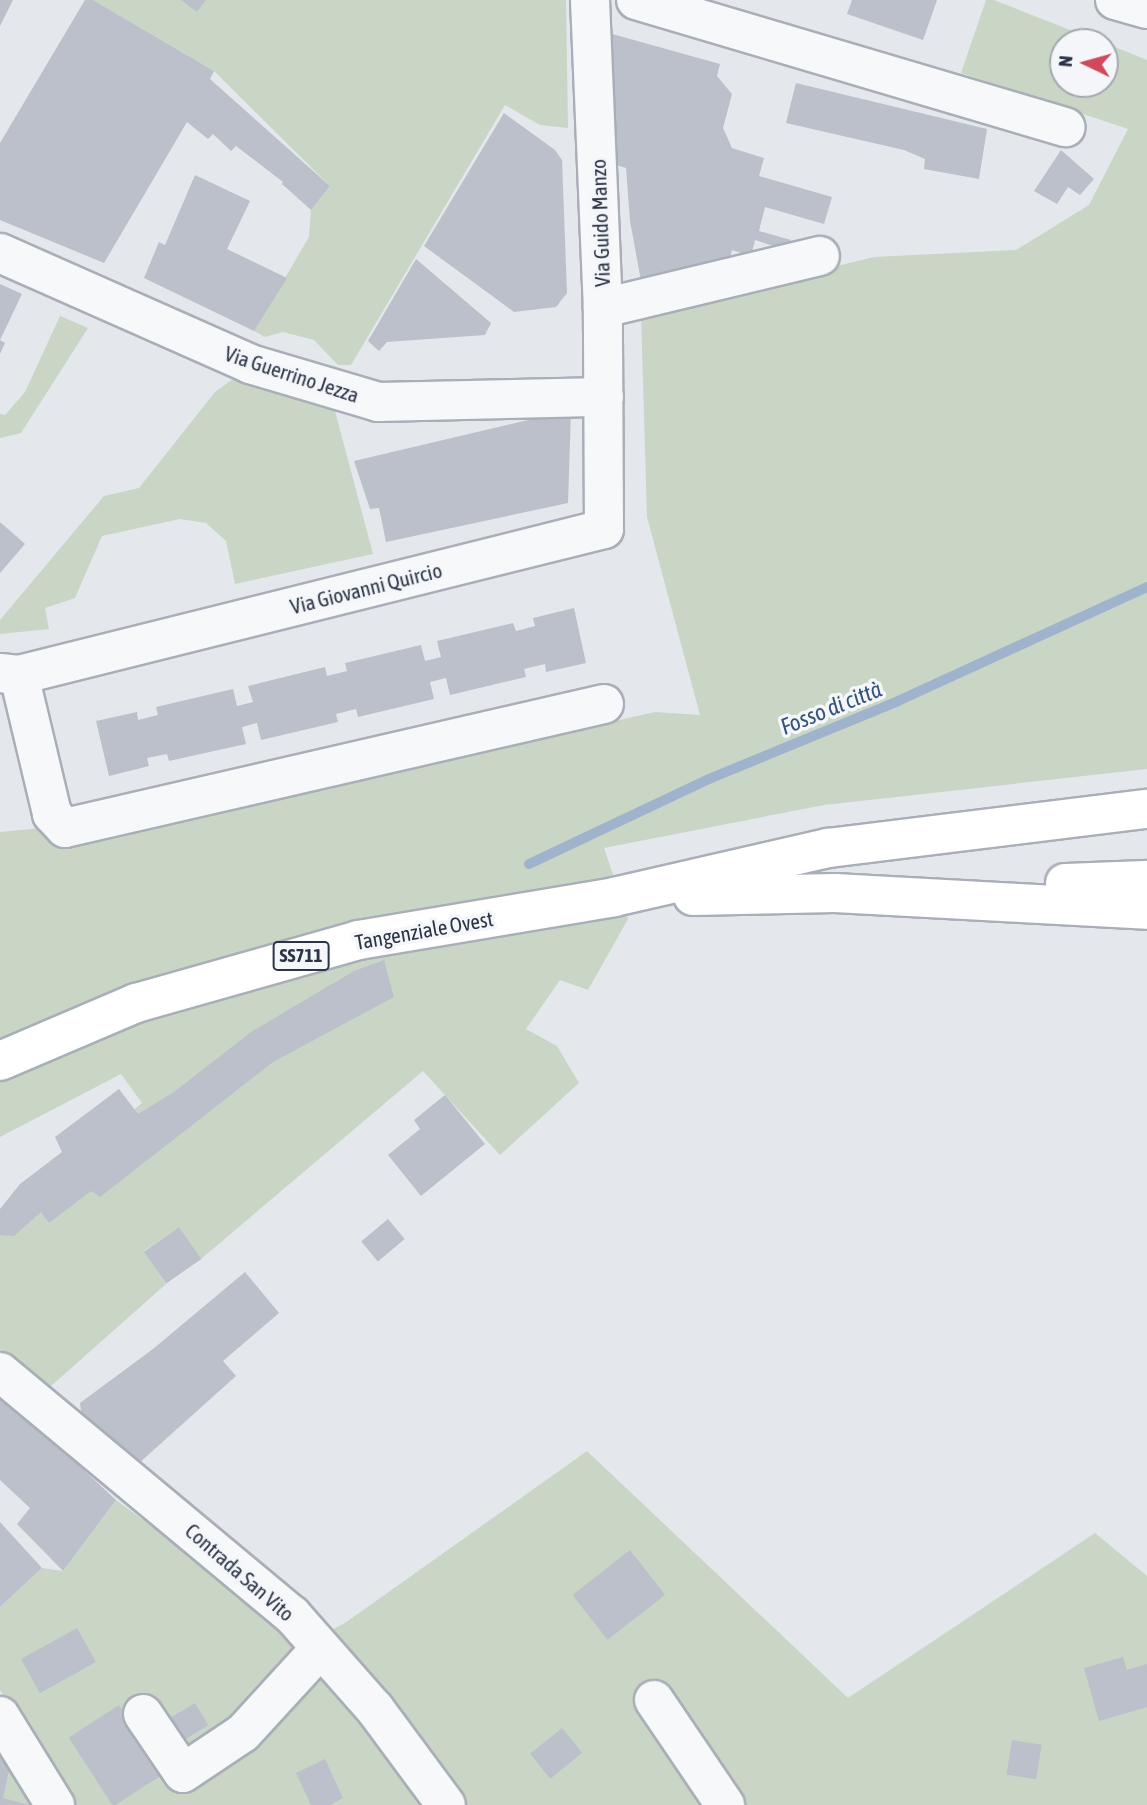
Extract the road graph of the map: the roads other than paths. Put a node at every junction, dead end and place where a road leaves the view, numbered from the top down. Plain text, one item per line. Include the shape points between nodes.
1 (590, 0) edge
2 (636, 0) edge
3 (1115, 0) edge
4 (1147, 9) edge
5 (1066, 127) dead end
6 (0, 253) edge
7 (820, 256) dead end
8 (603, 308) junction
9 (604, 397) junction
10 (10, 674) edge
11 (604, 704) dead end
12 (1147, 809) edge
13 (1147, 835) edge
14 (828, 848) junction
15 (1147, 880) edge
16 (835, 893) junction
17 (614, 897) junction
18 (1147, 909) edge
19 (0, 1061) edge
20 (0, 1372) edge
21 (320, 1649) junction
22 (654, 1700) dead end
23 (143, 1714) dead end
24 (0, 1716) edge
25 (55, 1805) edge
26 (446, 1805) edge
27 (725, 1805) edge

1 - 8 street, Via Guido Manzo
2 - 5 street
3 - 4 street
6 - 9 street, Via Guerrino Jezza via 250,364 378,402
7 - 8 street, Via Guido Manzo
8 - 9 street
9 - 10 street, Via Giovanni Quircio via 604,529
10 - 11 street via 52,814 65,828
12 - 14 main road
13 - 14 main road
14 - 17 main road
15 - 16 main road
16 - 17 main road
16 - 18 main road
17 - 19 main road, Tangenziale Ovest / SS711 via 358,940 136,1003
20 - 21 street, Contrada San Vito via 292,1615
21 - 23 street via 243,1733 183,1773
21 - 26 street, Contrada San Vito via 375,1709
22 - 27 street
24 - 25 street

